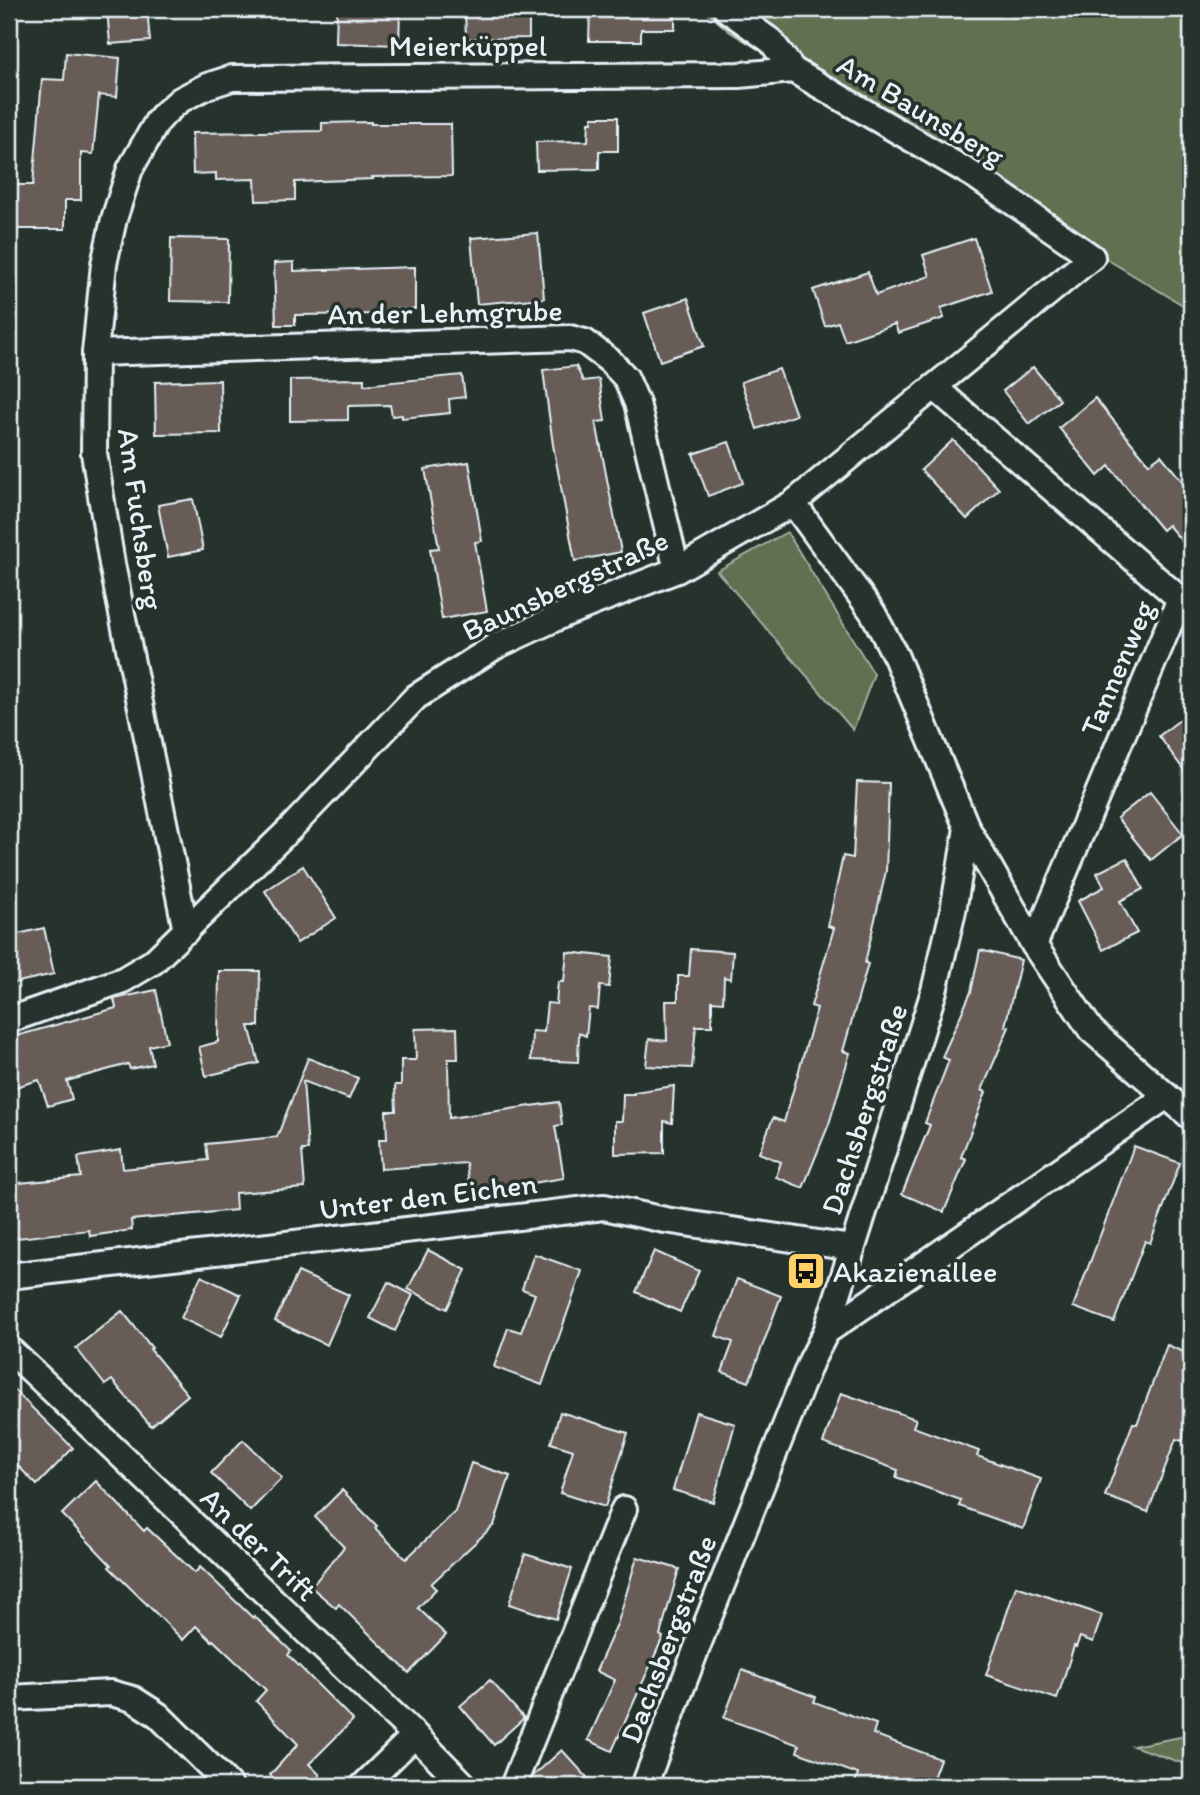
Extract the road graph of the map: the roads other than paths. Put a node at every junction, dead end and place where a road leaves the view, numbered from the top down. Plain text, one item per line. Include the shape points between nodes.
1 (726, 9) edge
2 (793, 71) junction
3 (157, 122) joint
4 (1092, 257) joint
5 (95, 353) junction
6 (934, 387) junction
7 (793, 503) junction
8 (677, 570) junction
9 (967, 828) junction
10 (186, 931) junction
11 (1034, 945) junction
12 (9, 1020) edge
13 (1167, 1096) junction
14 (1191, 1116) edge
15 (852, 1248) junction
16 (9, 1276) edge
17 (826, 1332) junction
18 (9, 1349) edge
19 (624, 1508) dead end
20 (9, 1698) edge
21 (415, 1735) junction
22 (230, 1786) edge
23 (363, 1786) edge
24 (465, 1786) edge
25 (513, 1786) edge
26 (644, 1786) edge

1 - 2 street, Am Baunsberg via 771,41
2 - 3 street, Meierküppel via 232,78 180,100
2 - 4 street, Am Baunsberg via 975,176
3 - 5 street, Am Fuchsberg via 130,169 114,219 104,264
4 - 6 street, Baunsbergstraße
5 - 8 street, An der Lehmgrube via 570,338 585,342 610,360 637,403
5 - 10 street, Am Fuchsberg via 94,453
6 - 7 street, Baunsbergstraße
6 - 11 street, Tannenweg via 1180,599
7 - 8 street, Baunsbergstraße
7 - 9 street via 873,614
8 - 10 street, Baunsbergstraße via 496,646 416,697
9 - 11 street
9 - 15 street, Dachsbergstraße via 934,991
10 - 12 street, Baunsbergstraße via 123,980
11 - 13 street via 1091,1030
13 - 14 street
13 - 17 street
15 - 16 street, Unter den Eichen via 604,1207
15 - 17 street, Dachsbergstraße
17 - 26 street, Dachsbergstraße
18 - 21 street, An der Trift
19 - 25 street
20 - 22 street via 111,1692 133,1699 158,1716
21 - 23 street
21 - 24 street, An der Trift

